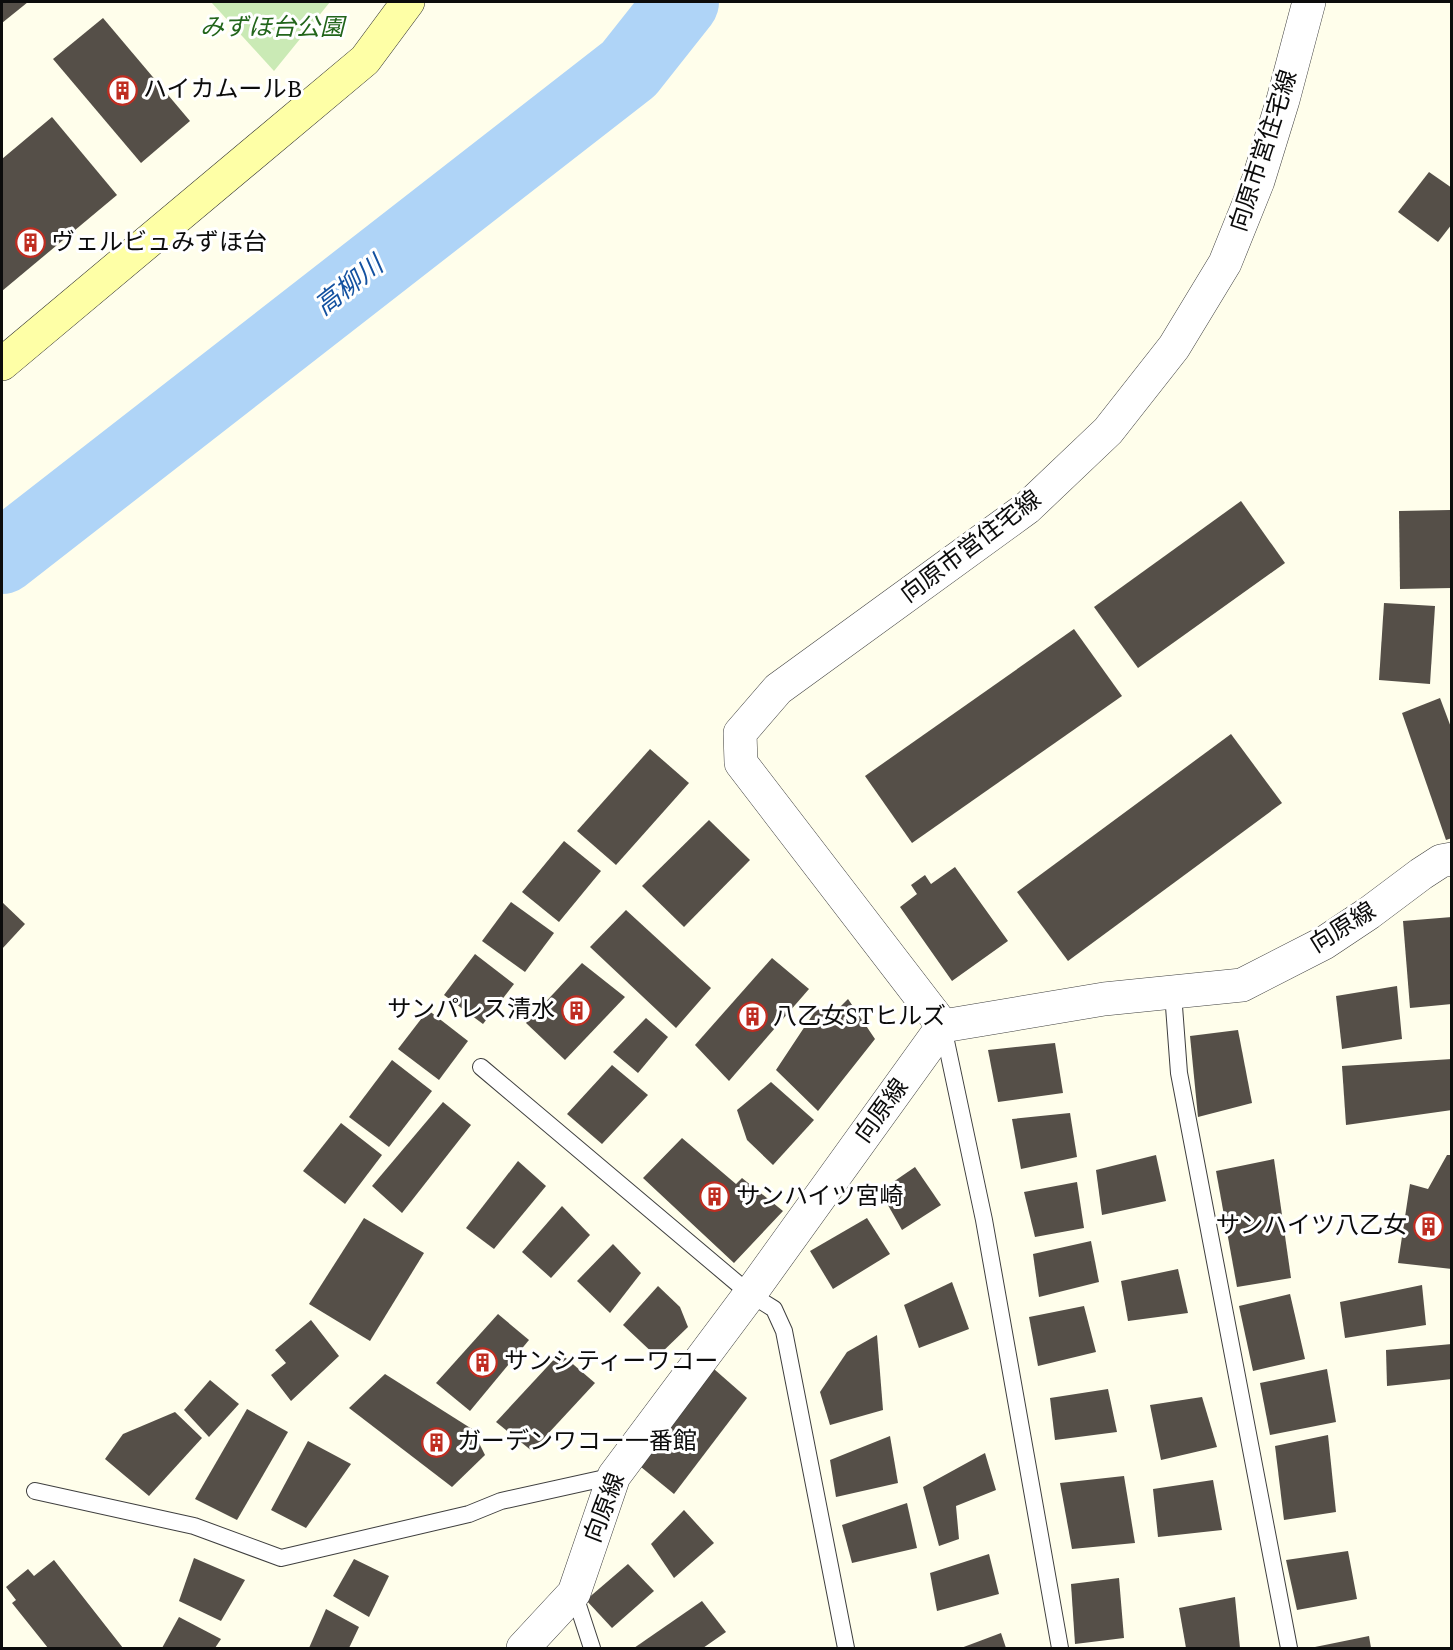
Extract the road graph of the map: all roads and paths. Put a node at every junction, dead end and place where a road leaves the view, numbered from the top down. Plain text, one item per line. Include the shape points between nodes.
1 (408, 2) edge
2 (1309, 2) edge
3 (2, 364) edge
4 (1452, 859) edge
5 (1173, 993) junction
6 (943, 1026) junction
7 (481, 1066) dead end
8 (750, 1294) junction
9 (614, 1476) junction
10 (35, 1491) dead end
11 (574, 1593) junction
12 (524, 1648) edge
13 (592, 1648) edge
14 (846, 1648) edge
15 (1060, 1648) edge
16 (1289, 1648) edge

1 - 3 street via 365,60
2 - 6 street, 向原市営住宅線 via 1258,181 1225,263 1174,347 1108,431 1028,508 778,689 740,733 741,763
4 - 5 street, 向原線 via 1421,874 1324,943 1242,985
5 - 6 street, 向原線 via 1104,999
5 - 16 lane via 1179,1073
6 - 8 street, 向原線
6 - 15 lane via 984,1220
7 - 8 lane
8 - 9 street, 向原線
8 - 14 lane via 774,1309 784,1331
9 - 10 lane via 281,1558 194,1526
9 - 11 street, 向原線
11 - 12 street, 向原線
11 - 13 lane

